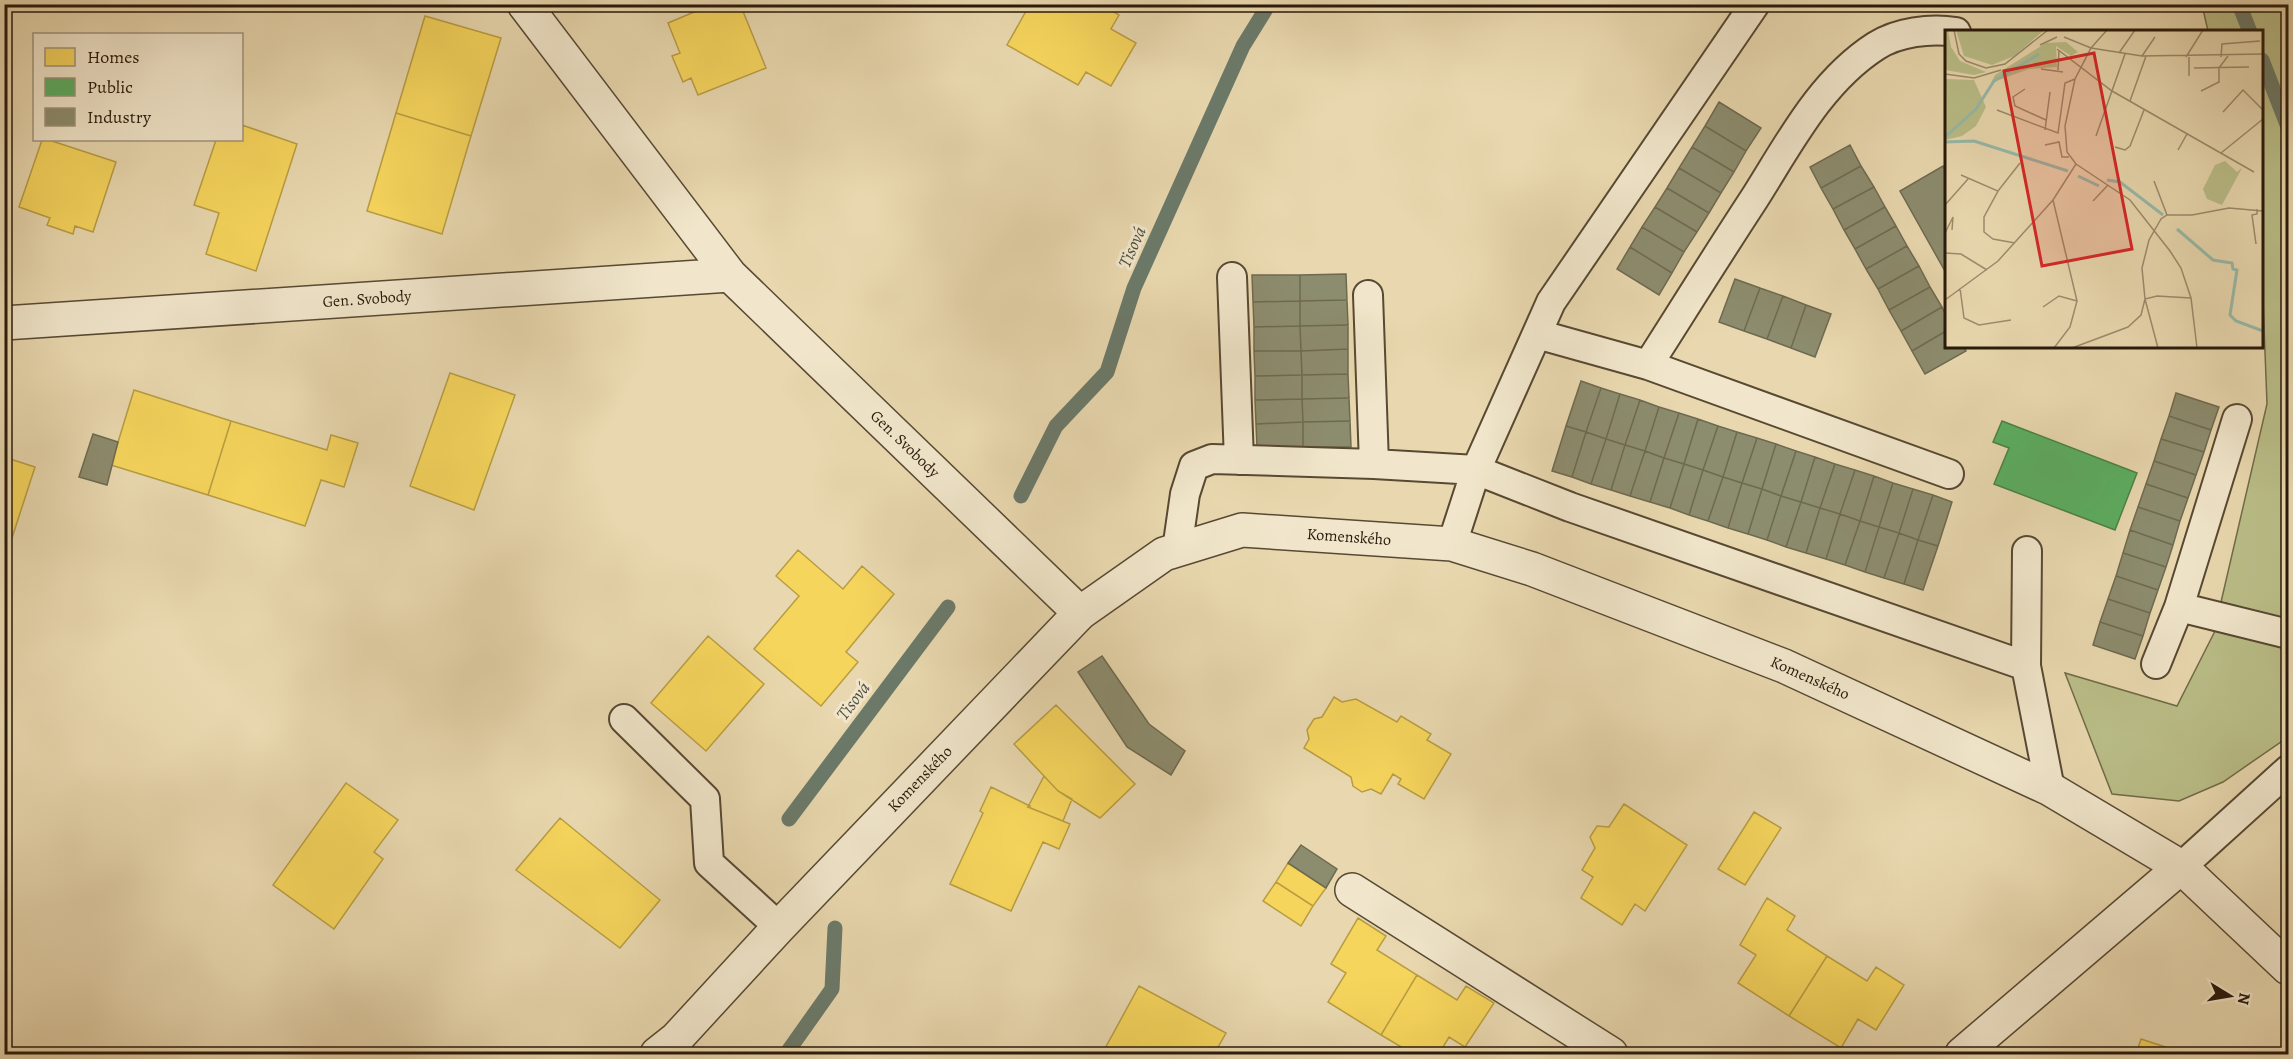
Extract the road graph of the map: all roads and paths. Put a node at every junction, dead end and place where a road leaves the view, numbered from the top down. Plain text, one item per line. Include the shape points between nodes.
1 (524, 4) edge
2 (1755, 4) edge
3 (1945, 31) edge
4 (730, 275) junction
5 (1232, 277) dead end
6 (1368, 295) dead end
7 (4, 323) edge
8 (1537, 334) junction
9 (1648, 365) junction
10 (2237, 419) dead end
11 (1239, 460) junction
12 (1374, 464) junction
13 (1476, 470) junction
14 (1949, 474) dead end
15 (1452, 544) junction
16 (1177, 550) junction
17 (2027, 551) dead end
18 (2180, 607) junction
19 (1080, 613) junction
20 (2289, 634) edge
21 (2156, 664) dead end
22 (2026, 666) junction
23 (624, 719) dead end
24 (2289, 770) edge
25 (2049, 789) junction
26 (2181, 867) junction
27 (1352, 890) dead end
28 (779, 927) junction
29 (2289, 969) edge
30 (657, 1054) edge
31 (1611, 1054) edge
32 (1962, 1054) edge

1 - 4 street, Gen. Svobody
2 - 8 lane via 1551,302
3 - 9 lane via 1903,35 1877,45 1843,72 1808,114
4 - 7 street, Gen. Svobody
4 - 19 street, Gen. Svobody
5 - 11 lane
6 - 12 lane
8 - 9 lane
8 - 13 lane
9 - 14 lane
10 - 18 lane
11 - 12 lane
11 - 16 lane via 1212,459 1194,466 1185,494
12 - 13 lane
13 - 15 lane
13 - 22 lane via 1570,507
15 - 16 street, Komenského via 1242,530
15 - 25 street, Komenského via 1532,569 1784,666
16 - 19 street, Komenského via 1164,554
17 - 22 lane
18 - 20 lane
18 - 21 lane
19 - 28 street, Komenského
22 - 25 lane
23 - 28 lane via 705,800 709,863
24 - 26 lane
25 - 26 street, Komenského
26 - 29 street, Komenského
26 - 32 street
27 - 31 street
28 - 30 street, Komenského via 676,1039

